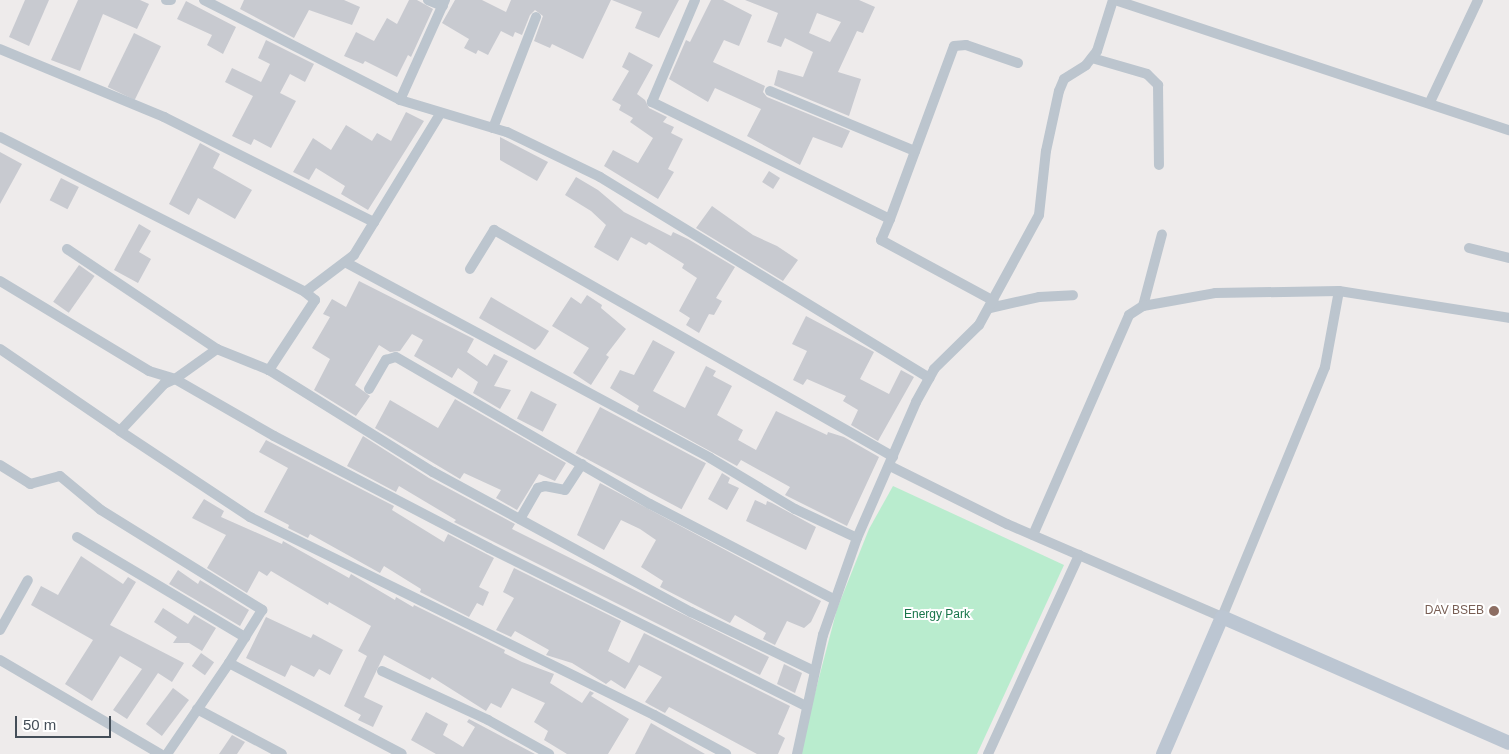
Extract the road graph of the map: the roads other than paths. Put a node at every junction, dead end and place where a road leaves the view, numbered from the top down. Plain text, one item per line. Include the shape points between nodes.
1 (166, 0) edge
2 (171, 0) edge
3 (204, 0) edge
4 (428, 0) edge
5 (695, 0) edge
6 (1114, 0) edge
7 (1476, 0) edge
8 (444, 3) edge
9 (536, 17) dead end
10 (0, 49) edge
11 (1092, 58) junction
12 (1018, 63) dead end
13 (770, 91) dead end
14 (400, 100) junction
15 (1430, 102) junction
16 (440, 114) junction
17 (493, 128) junction
18 (1509, 130) edge
19 (0, 137) edge
20 (915, 151) junction
21 (1158, 165) dead end
22 (890, 219) junction
23 (374, 222) junction
24 (1162, 234) dead end
25 (1469, 248) dead end
26 (67, 249) dead end
27 (1509, 258) edge
28 (345, 262) junction
29 (470, 270) dead end
30 (0, 281) edge
31 (1339, 291) junction
32 (305, 292) junction
33 (1073, 295) dead end
34 (992, 305) junction
35 (1144, 306) junction
36 (1509, 318) edge
37 (217, 348) junction
38 (0, 349) edge
39 (269, 370) junction
40 (929, 378) junction
41 (175, 380) junction
42 (369, 389) dead end
43 (120, 431) junction
44 (891, 461) junction
45 (582, 464) junction
46 (0, 465) edge
47 (520, 519) junction
48 (1033, 535) junction
49 (77, 537) dead end
50 (857, 538) junction
51 (1079, 555) junction
52 (28, 580) dead end
53 (833, 599) junction
54 (1222, 617) junction
55 (0, 630) edge
56 (245, 637) junction
57 (0, 660) edge
58 (229, 663) junction
59 (382, 670) dead end
60 (814, 671) junction
61 (806, 706) junction
62 (197, 710) junction
63 (1509, 743) edge
64 (160, 754) edge
65 (166, 754) edge
66 (282, 754) edge
67 (402, 754) edge
68 (549, 754) edge
69 (726, 754) edge
70 (797, 754) edge
71 (988, 754) edge
72 (1163, 754) edge

1 - 2 street
3 - 14 street
4 - 8 street
5 - 22 street via 652,102
6 - 11 street via 1103,38
6 - 15 street
7 - 15 street
8 - 14 street
9 - 17 street
10 - 23 street via 164,117
11 - 21 street via 1147,74 1158,85
11 - 34 street via 1061,84 1046,151 1039,215
12 - 20 street via 966,45 954,46
13 - 20 street
14 - 16 street
15 - 18 street
16 - 17 street
16 - 23 street
17 - 40 street via 600,177
19 - 32 street
20 - 22 street
22 - 34 street via 881,240
23 - 28 street via 354,255
24 - 35 street
25 - 27 street
26 - 37 street
28 - 32 street
28 - 50 street via 701,454 795,509
29 - 44 street via 494,230
30 - 41 street via 149,371
31 - 35 street via 1215,293
31 - 36 street
31 - 54 street via 1325,367
32 - 39 street via 315,300
33 - 34 street via 1039,296
34 - 40 street via 979,325 954,345
35 - 48 street via 1129,315
37 - 39 street
37 - 41 street
38 - 43 street
39 - 47 street via 407,457
40 - 44 street
41 - 43 street via 164,384
41 - 61 street via 480,544
42 - 45 street via 386,360 396,357
43 - 69 street via 250,517 654,715
44 - 48 street
44 - 50 street
45 - 47 street via 565,490 545,486 538,488
45 - 53 street via 650,504
46 - 56 street via 30,484 60,476 101,510 262,610
47 - 60 street via 691,612
48 - 51 street
49 - 56 street
50 - 53 street
51 - 54 street
51 - 71 street
52 - 55 street
53 - 60 street
54 - 63 street
54 - 72 street
56 - 58 street
57 - 64 street
58 - 62 street
58 - 67 street
59 - 68 street via 488,720
60 - 61 street
61 - 70 street
62 - 65 street
62 - 66 street

